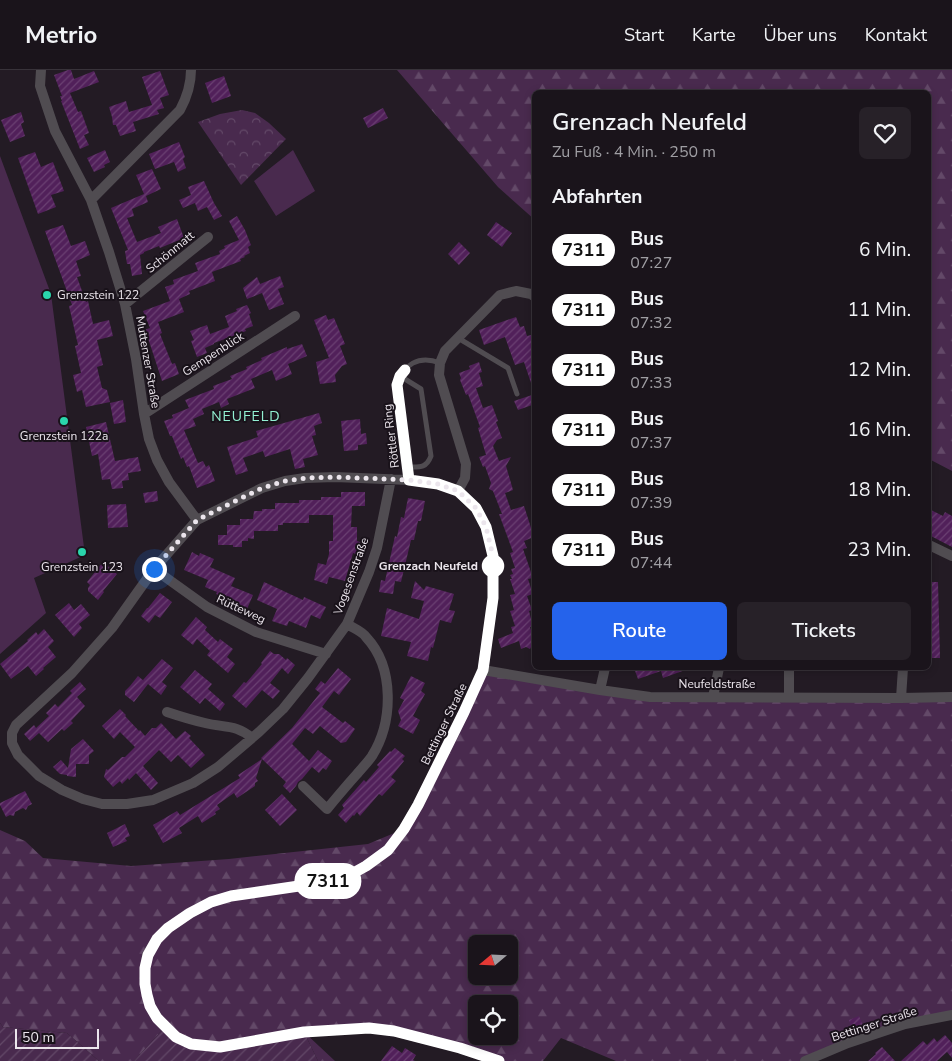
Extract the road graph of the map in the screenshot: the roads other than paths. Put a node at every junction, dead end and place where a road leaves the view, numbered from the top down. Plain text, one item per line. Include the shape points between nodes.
1 (41, 70) edge
2 (191, 70) edge
3 (91, 200) junction
4 (208, 237) dead end
5 (532, 295) edge
6 (125, 304) junction
7 (295, 316) dead end
8 (458, 338) junction
9 (440, 363) junction
10 (400, 376) junction
11 (517, 394) dead end
12 (144, 414) junction
13 (407, 467) junction
14 (391, 479) junction
15 (409, 480) junction
16 (458, 491) junction
17 (197, 520) junction
18 (931, 545) edge
19 (952, 556) edge
20 (154, 569) junction
21 (347, 624) junction
22 (326, 654) junction
23 (483, 670) junction
24 (605, 670) edge
25 (719, 670) edge
26 (789, 670) edge
27 (903, 670) edge
28 (600, 690) junction
29 (713, 697) junction
30 (789, 697) junction
31 (952, 697) edge
32 (901, 698) junction
33 (167, 712) dead end
34 (252, 738) junction
35 (18, 755) joint
36 (303, 786) dead end
37 (952, 1015) edge
38 (494, 1060) edge
39 (805, 1061) edge

1 - 3 street, Muttenzer Straße via 40,86 55,131
2 - 3 street via 187,97 180,110
3 - 6 street, Muttenzer Straße
4 - 6 street, Schönmatt
5 - 8 street via 516,291 500,295
6 - 12 street, Muttenzer Straße
7 - 12 street, Gempenblick
8 - 9 street via 444,352
8 - 11 lane via 508,368
9 - 10 lane via 431,360 412,363
9 - 16 street via 439,375 466,464 465,478
10 - 13 lane, Röttler Ring via 397,385
10 - 13 lane via 421,389 431,456 422,467
12 - 17 street, Muttenzer Straße via 157,460
13 - 15 lane, Röttler Ring
14 - 15 street, Bettinger Straße
14 - 17 street, Bettinger Straße via 306,478 285,481 262,488
14 - 21 street, Vogesenstraße via 377,548
15 - 16 street, Bettinger Straße
16 - 23 street, Bettinger Straße via 476,508 486,527 493,556 493,598
17 - 20 street, Bettinger Straße
18 - 19 street
20 - 22 street, Rütteweg via 207,607 256,632
20 - 35 street, Bettinger Straße via 112,628 72,673 16,725 12,743
21 - 22 street, Vogesenstraße
21 - 36 street via 365,635 381,659 387,684 387,718 371,757 327,809
22 - 34 street, Vogesenstraße via 283,708
23 - 28 street, Neufeldstraße
23 - 38 street, Bettinger Straße via 418,805 388,850 348,876 231,896 190,913 157,939 148,955 145,984 150,1006 157,1018 176,1037 191,1044 220,1047 304,1032 369,1028 394,1031
24 - 28 street
25 - 29 street
26 - 30 street
27 - 32 street
28 - 29 street, Neufeldstraße via 650,697
29 - 30 street, Neufeldstraße
30 - 32 street, Neufeldstraße
31 - 32 street, Neufeldstraße
33 - 34 street via 206,724 239,729
34 - 35 street, Vogesenstraße via 193,783 153,800 126,804 102,804 62,790 39,776
37 - 39 street, Bettinger Straße via 905,1024

